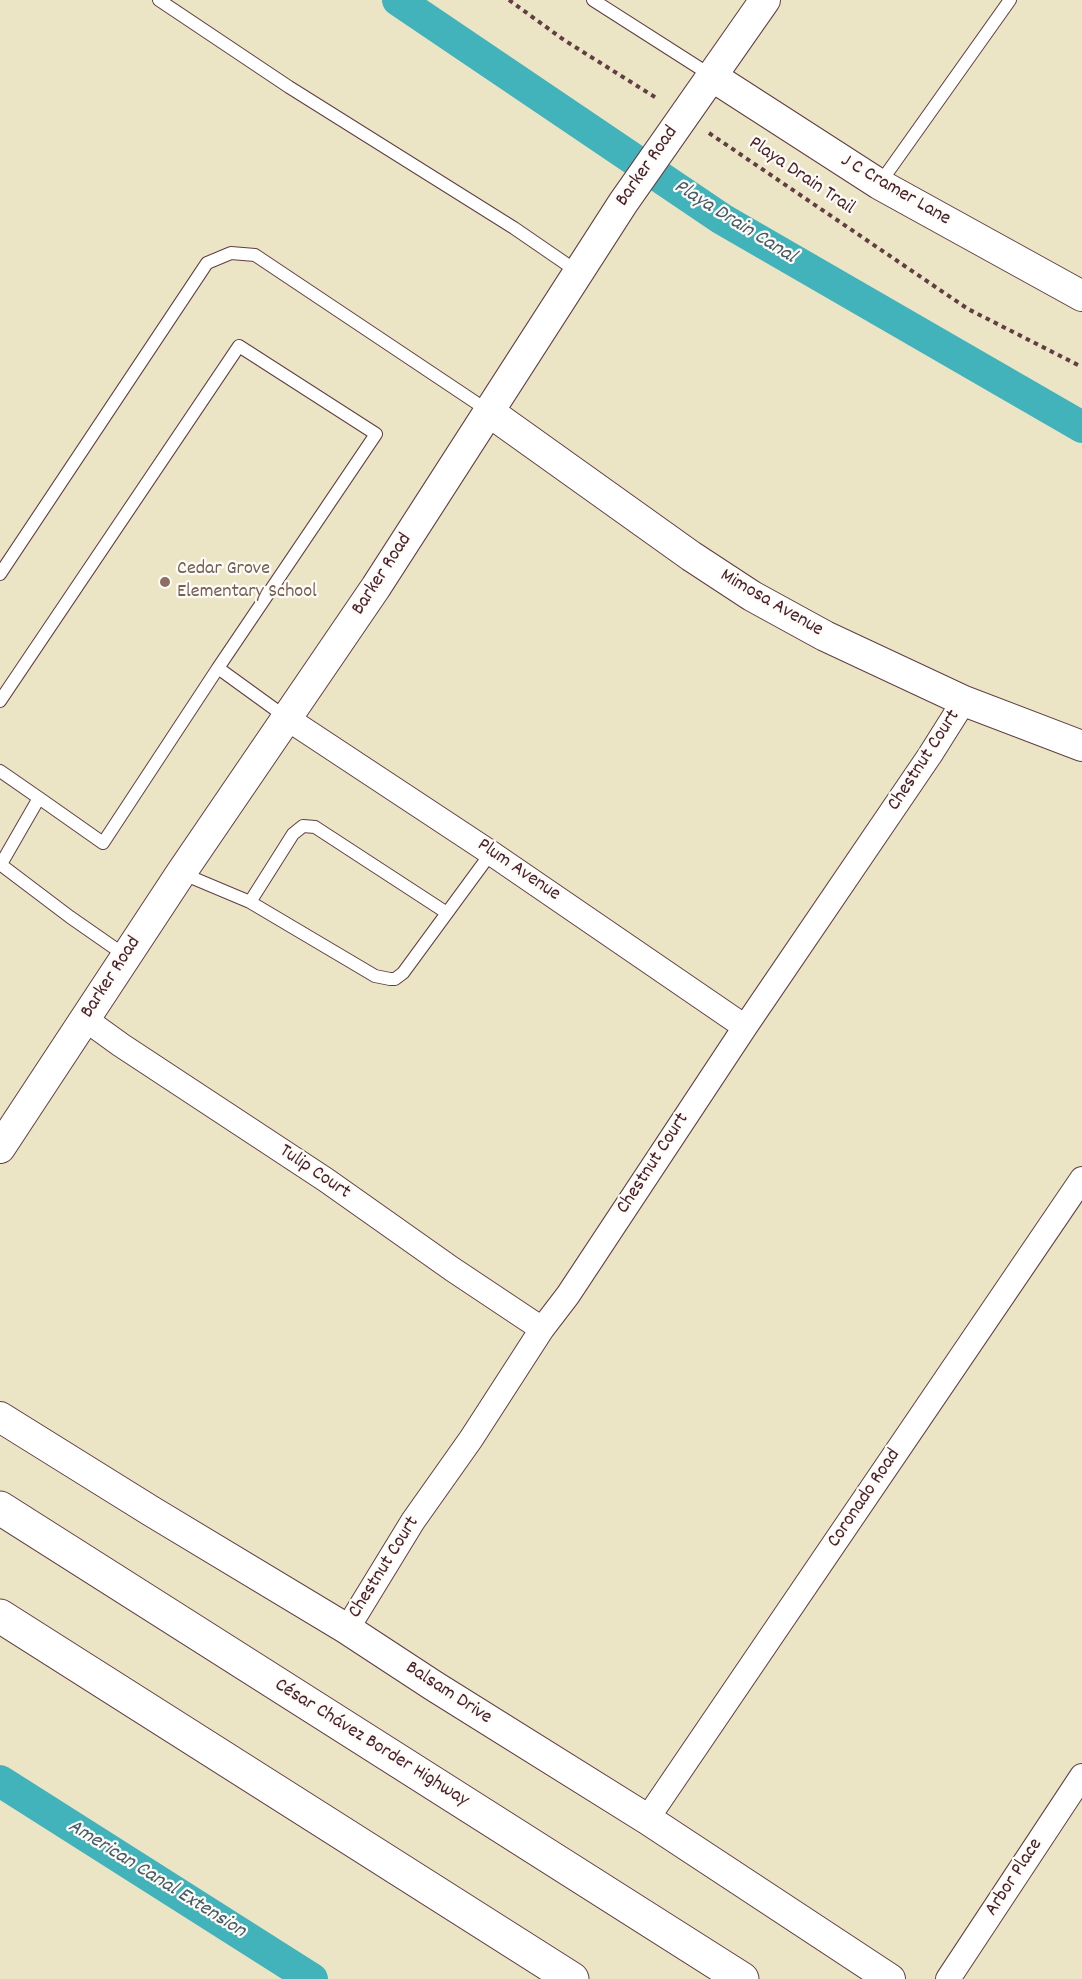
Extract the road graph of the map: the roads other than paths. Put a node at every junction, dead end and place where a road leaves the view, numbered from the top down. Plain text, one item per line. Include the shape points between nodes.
1 (159, 0) edge
2 (593, 0) edge
3 (765, 0) edge
4 (1010, 0) edge
5 (713, 77) junction
6 (879, 184) junction
7 (578, 272) junction
8 (1082, 296) edge
9 (488, 411) junction
10 (0, 574) edge
11 (218, 668) junction
12 (0, 701) edge
13 (964, 701) junction
14 (288, 719) junction
15 (1082, 746) edge
16 (0, 771) edge
17 (39, 798) junction
18 (491, 852) junction
19 (1, 864) edge
20 (181, 873) junction
21 (250, 902) junction
22 (447, 913) junction
23 (126, 956) junction
24 (85, 1019) junction
25 (745, 1027) junction
26 (0, 1148) edge
27 (1082, 1179) edge
28 (542, 1329) junction
29 (0, 1417) edge
30 (0, 1508) edge
31 (0, 1616) edge
32 (347, 1629) junction
33 (1082, 1776) edge
34 (648, 1819) junction
35 (572, 1979) edge
36 (742, 1979) edge
37 (890, 1979) edge
38 (948, 1979) edge

1 - 7 lane
2 - 5 lane
3 - 5 street, Barker Road
4 - 6 lane
5 - 6 street, J C Cramer Lane
5 - 7 street, Barker Road
6 - 8 street, J C Cramer Lane
7 - 9 street, Barker Road
9 - 10 lane via 255,255 231,253 207,263
9 - 13 street, Mimosa Avenue via 752,596 825,636
9 - 14 street, Barker Road
11 - 12 lane via 376,434 239,346
11 - 14 lane
11 - 17 lane via 103,843
13 - 15 street, Mimosa Avenue
13 - 25 street, Chestnut Court
14 - 18 street, Plum Avenue
14 - 20 street, Barker Road
16 - 17 lane
17 - 19 lane
18 - 22 lane
18 - 25 street, Plum Avenue
19 - 23 lane
20 - 21 lane
20 - 23 street, Barker Road
21 - 22 lane via 382,979 395,979 403,974
21 - 22 lane via 293,834 303,826 315,828
23 - 24 street, Barker Road
24 - 26 street, Barker Road
24 - 28 street, Tulip Court
25 - 28 street, Chestnut Court
27 - 34 street, Coronado Road
28 - 32 street, Chestnut Court via 413,1521
29 - 32 street, Balsam Drive
30 - 36 highway, César Chávez Border Highway
31 - 35 highway
32 - 34 street, Balsam Drive
33 - 38 street, Arbor Place
34 - 37 street, Balsam Drive

